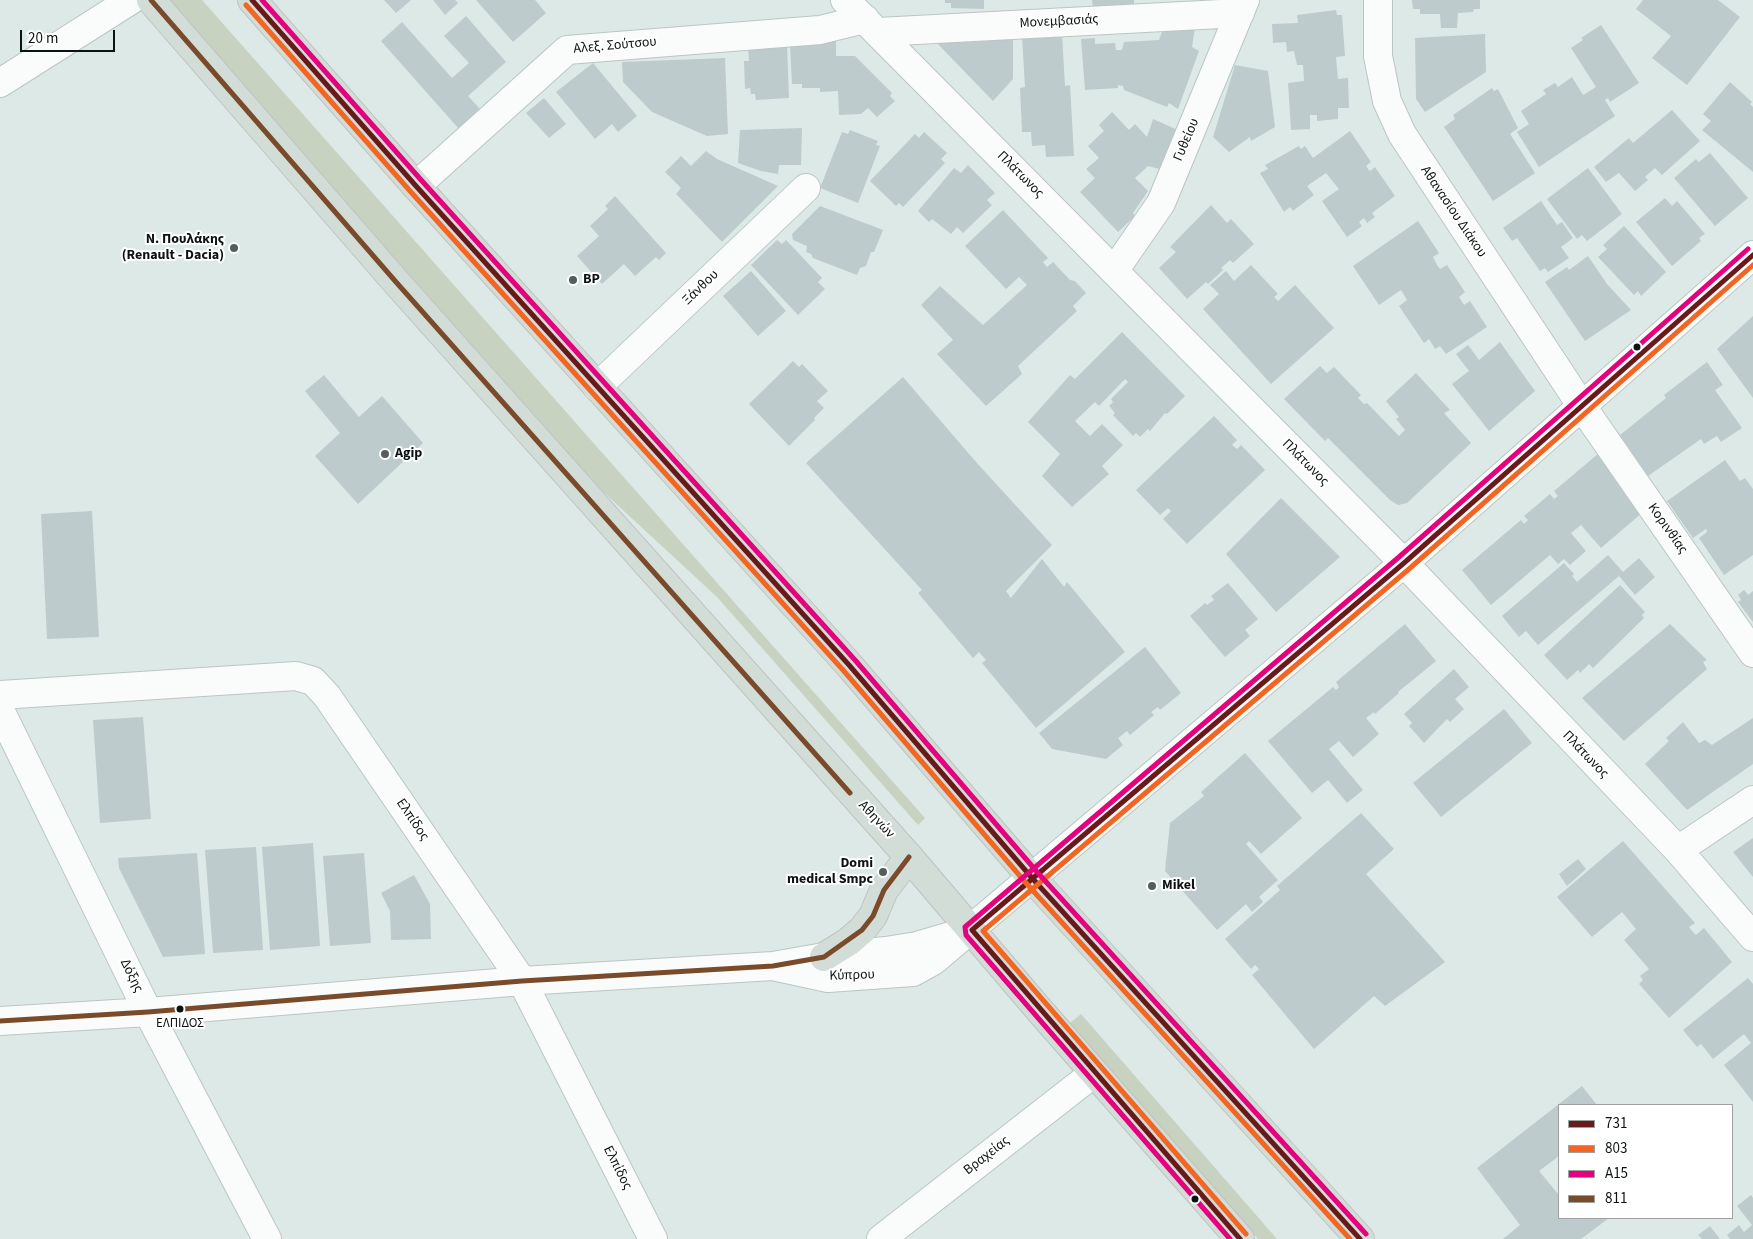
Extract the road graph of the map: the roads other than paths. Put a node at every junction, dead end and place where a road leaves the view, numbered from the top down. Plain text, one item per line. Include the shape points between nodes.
1 (131, 0) edge
2 (151, 0) edge
3 (252, 0) edge
4 (845, 0) edge
5 (1378, 0) edge
6 (1243, 6) edge
7 (871, 25) junction
8 (0, 83) edge
9 (416, 186) junction
10 (806, 188) dead end
11 (1752, 259) edge
12 (1114, 271) junction
13 (597, 387) junction
14 (1581, 406) junction
15 (1404, 563) junction
16 (1753, 653) edge
17 (0, 695) edge
18 (0, 710) edge
19 (1753, 800) edge
20 (1678, 850) junction
21 (909, 857) junction
22 (1032, 878) junction
23 (972, 930) junction
24 (1753, 937) edge
25 (824, 957) junction
26 (774, 966) junction
27 (522, 981) junction
28 (148, 1012) junction
29 (0, 1021) edge
30 (1094, 1073) junction
31 (268, 1239) edge
32 (653, 1239) edge
33 (881, 1239) edge
34 (1240, 1239) edge
35 (1360, 1239) edge

1 - 8 street
2 - 21 highway, Αθηνών via 416,305
3 - 9 highway
4 - 7 street, Πλάτωνος
5 - 14 street, Αθανασίου Διάκου via 1378,56 1387,102 1402,134
6 - 7 street, Μονεμβασιάς
6 - 12 street, Γυθείου via 1161,203
7 - 9 street, Αλεξ. Σούτσου via 567,50
7 - 12 street, Πλάτωνος
9 - 13 highway
10 - 13 street, Ξάνθου
11 - 14 street
12 - 15 street, Πλάτωνος
13 - 22 highway via 849,666
14 - 15 street
14 - 16 street, Κορινθίας
15 - 20 street, Πλάτωνος
15 - 22 street
17 - 27 street, Ελπίδος via 296,676 313,681 327,696
18 - 28 street, Δόξης
19 - 20 street
20 - 24 street, Πλάτωνος
21 - 23 highway, Αθηνών
21 - 25 highway via 884,890 873,916 862,930
22 - 23 street
22 - 35 highway
23 - 25 street, Κύπρου via 901,948
23 - 26 street, Κύπρου via 933,961 913,972 828,978
23 - 30 highway, Αθηνών
25 - 26 street, Κύπρου
26 - 27 street, Κύπρου
27 - 28 street, Κύπρου
27 - 32 street, Ελπίδος
28 - 29 street, Κύπρου
28 - 31 street, Δόξης
30 - 33 street, Βραχείας
30 - 34 highway, Αθηνών

